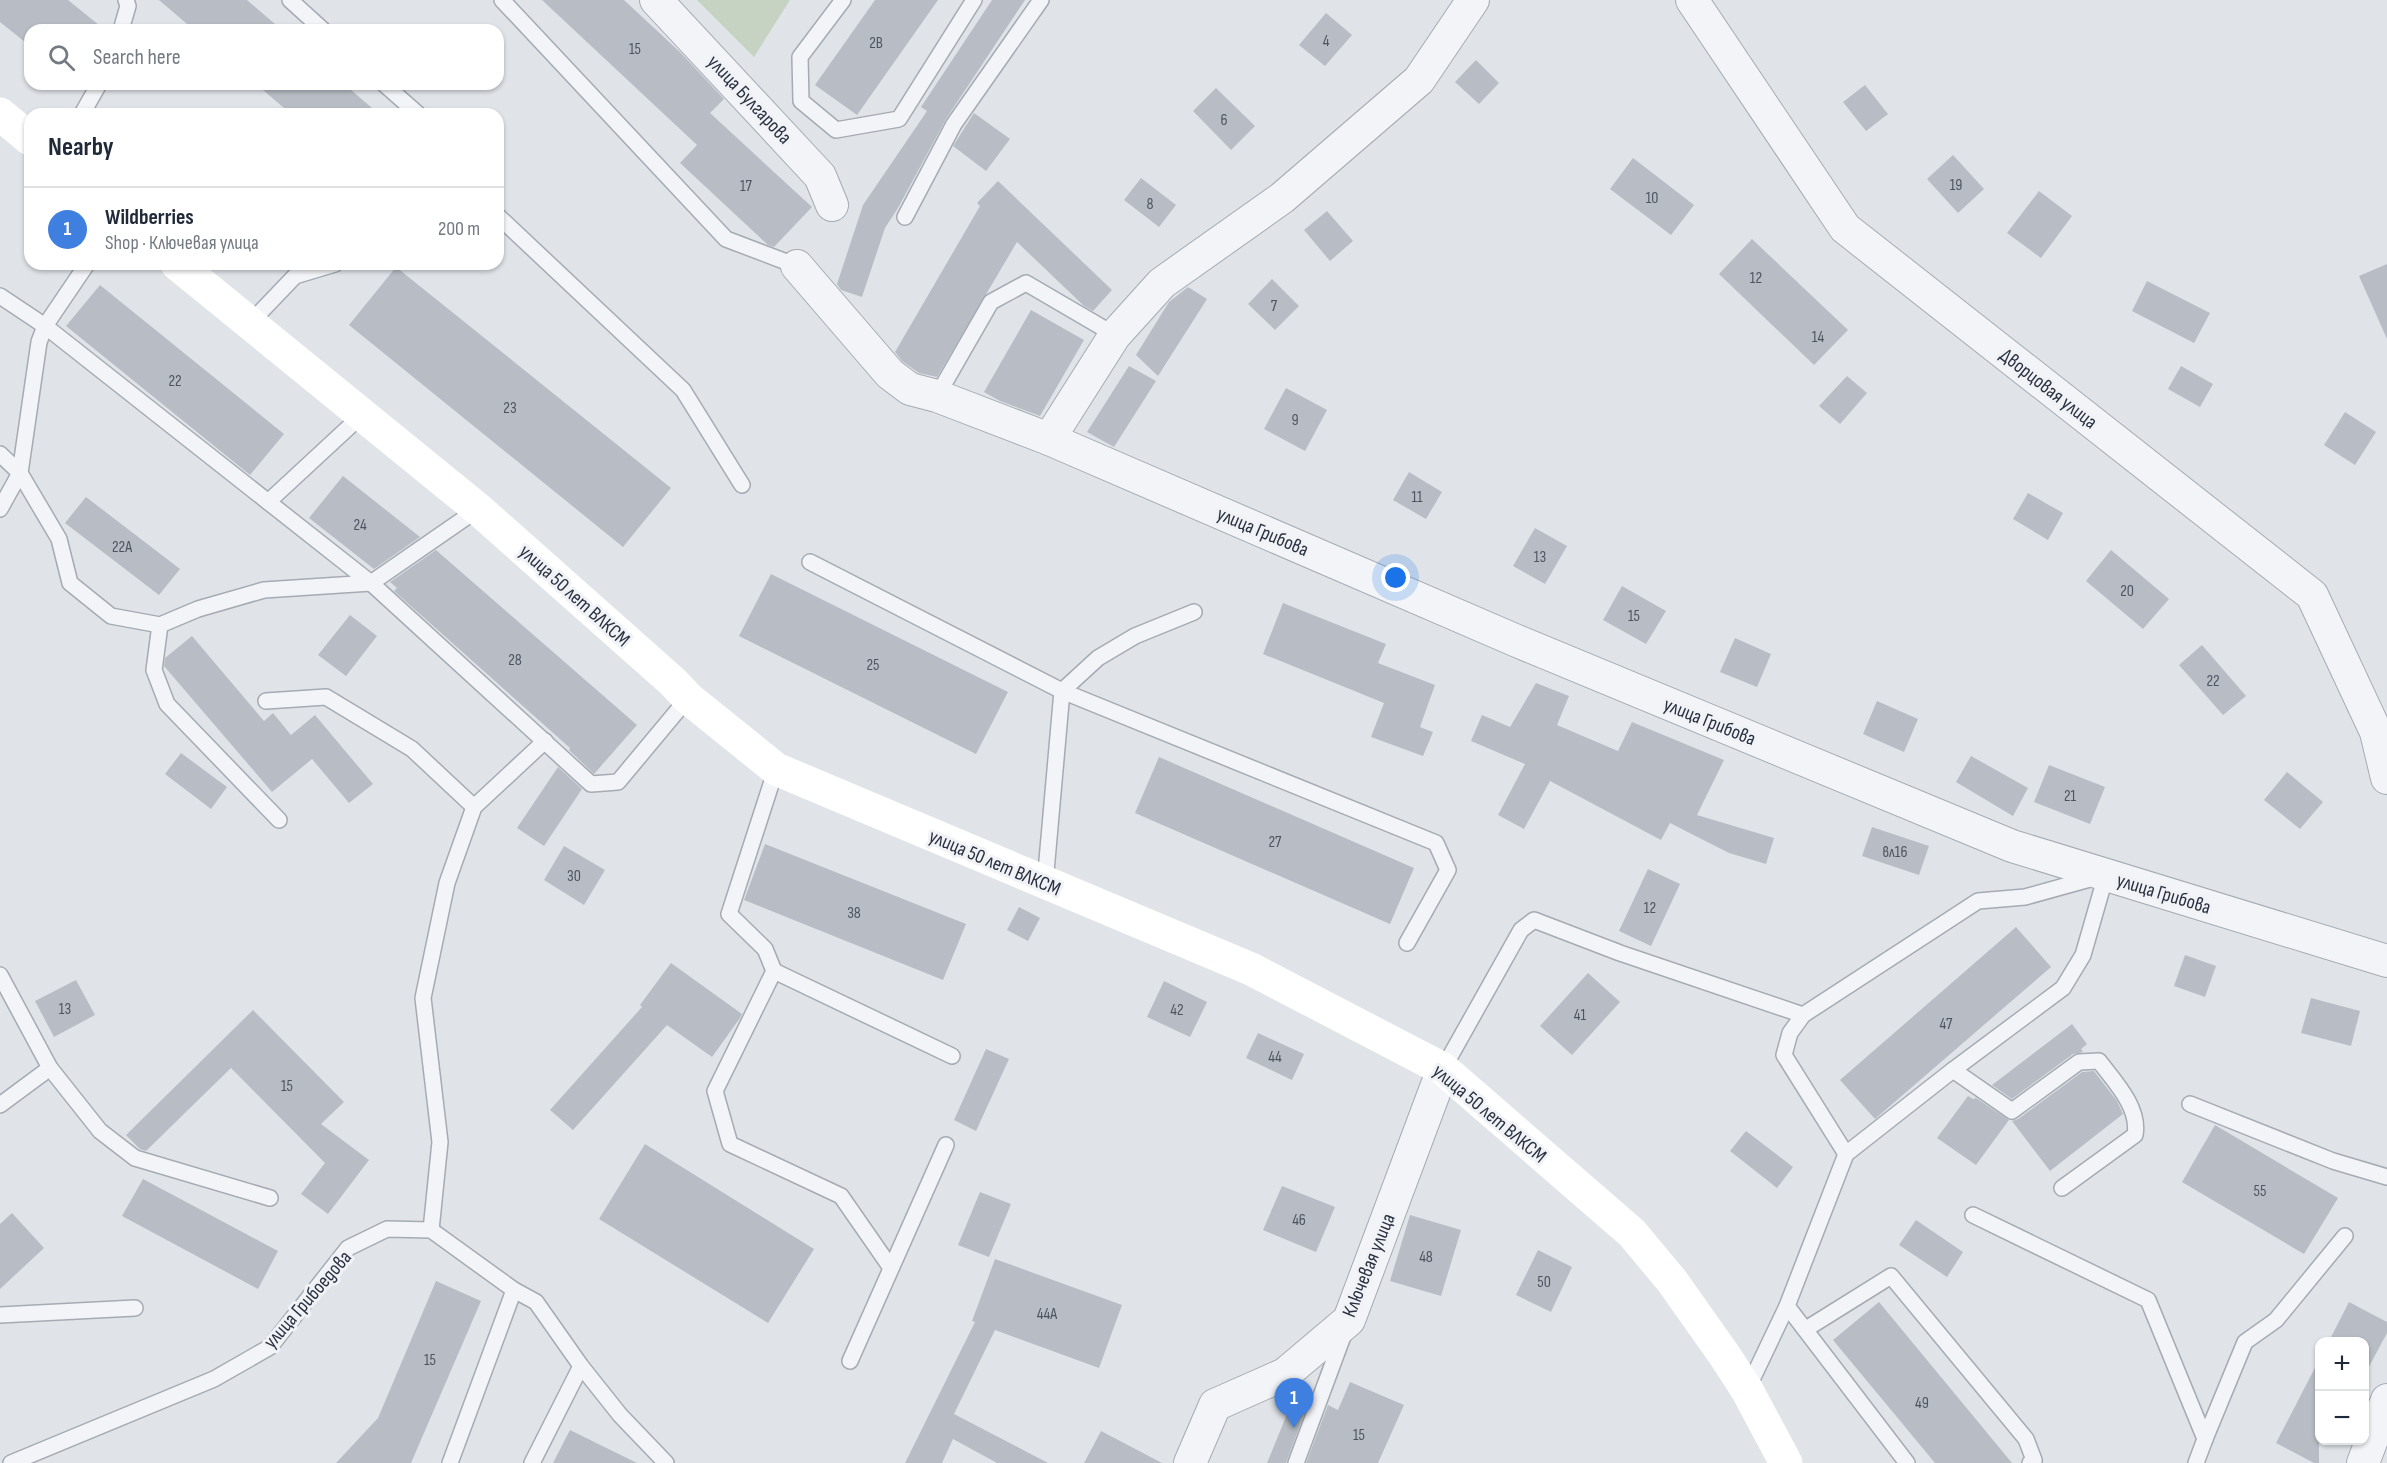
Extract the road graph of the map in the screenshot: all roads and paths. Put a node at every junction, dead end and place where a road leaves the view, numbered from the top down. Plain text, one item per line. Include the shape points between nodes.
1 (126, 0) edge
2 (290, 0) edge
3 (502, 0) edge
4 (656, 0) edge
5 (843, 0) edge
6 (974, 0) edge
7 (1041, 0) edge
8 (1473, 0) edge
9 (1692, 0) edge
10 (123, 24) edge
11 (316, 24) edge
12 (96, 90) edge
13 (391, 90) edge
14 (85, 108) edge
15 (411, 108) edge
16 (0, 114) edge
17 (24, 134) edge
18 (832, 205) dead end
19 (905, 217) dead end
20 (504, 222) edge
21 (797, 266) joint
22 (83, 270) edge
23 (184, 270) edge
24 (316, 270) edge
25 (0, 296) edge
26 (249, 324) junction
27 (45, 326) junction
28 (1115, 335) junction
29 (936, 396) junction
30 (362, 415) junction
31 (1049, 439) junction
32 (0, 454) edge
33 (20, 472) junction
34 (742, 485) dead end
35 (268, 502) junction
36 (0, 509) edge
37 (478, 509) junction
38 (810, 562) dead end
39 (371, 582) junction
40 (1194, 612) dead end
41 (160, 625) junction
42 (1062, 691) junction
43 (688, 698) junction
44 (266, 701) dead end
45 (545, 741) junction
46 (776, 769) junction
47 (2387, 778) edge
48 (474, 807) junction
49 (279, 820) dead end
50 (2106, 875) junction
51 (1045, 883) junction
52 (1407, 943) dead end
53 (2387, 961) edge
54 (774, 971) junction
55 (0, 975) edge
56 (1803, 1015) junction
57 (952, 1056) dead end
58 (50, 1068) junction
59 (1443, 1070) junction
60 (1953, 1070) junction
61 (2190, 1104) dead end
62 (0, 1105) edge
63 (946, 1145) dead end
64 (1846, 1154) junction
65 (2387, 1177) edge
66 (2062, 1188) dead end
67 (270, 1198) dead end
68 (1973, 1215) dead end
69 (431, 1230) junction
70 (2345, 1236) dead end
71 (891, 1268) junction
72 (514, 1290) junction
73 (1787, 1306) junction
74 (135, 1308) dead end
75 (0, 1315) edge
76 (1349, 1320) junction
77 (1806, 1329) junction
78 (850, 1361) dead end
79 (582, 1366) junction
80 (1747, 1390) junction
81 (2387, 1400) edge
82 (2205, 1439) junction
83 (11, 1463) edge
84 (450, 1463) edge
85 (531, 1463) edge
86 (666, 1463) edge
87 (1190, 1463) edge
88 (1296, 1463) edge
89 (1786, 1463) edge
90 (1907, 1463) edge
91 (2030, 1463) edge
92 (2196, 1463) edge
93 (2363, 1463) edge

1 - 10 lane
2 - 11 lane
3 - 21 lane via 726,239
4 - 18 street, улица Булгарова via 820,176
5 - 6 lane via 800,57 801,101 837,130 899,119
7 - 19 lane via 954,124
8 - 28 street via 1419,80 1282,198 1162,283
9 - 47 street, Дворцовая улица via 1845,228 2312,595 2376,732
12 - 14 lane
13 - 15 lane
16 - 17 street
20 - 34 lane via 683,390
21 - 29 street via 890,374 910,389
22 - 27 lane
23 - 26 street, улица 50 лет ВЛКСМ
24 - 26 lane via 295,276
25 - 27 lane
26 - 30 street, улица 50 лет ВЛКСМ
27 - 33 lane via 39,342
27 - 35 lane
28 - 29 lane via 1026,283 991,302
28 - 31 street
29 - 31 street, улица Грибова
30 - 35 lane
30 - 37 street, улица 50 лет ВЛКСМ
31 - 50 street, улица Грибова via 1516,641 2012,846
32 - 33 lane
33 - 36 lane
33 - 41 lane via 59,539 70,582 111,616
35 - 39 lane
37 - 39 lane
37 - 43 street, улица 50 лет ВЛКСМ
38 - 42 lane
39 - 41 lane via 264,590 198,609
39 - 45 lane
40 - 42 lane via 1135,636 1098,658
41 - 49 lane via 154,670 167,704
42 - 51 lane
42 - 52 lane via 1436,843 1448,870
43 - 45 lane via 618,782 591,784
43 - 46 street, улица 50 лет ВЛКСМ
44 - 48 lane via 326,697 412,749
45 - 48 lane
46 - 51 street, улица 50 лет ВЛКСМ
46 - 54 lane via 729,914 765,949
48 - 69 lane via 447,883 423,998 440,1142
50 - 53 street, улица Грибова
50 - 56 lane via 2025,897 1978,901
50 - 60 lane via 2083,955 2063,988
51 - 59 street, улица 50 лет ВЛКСМ via 1251,969
54 - 57 lane
54 - 71 lane via 715,1091 730,1144 841,1196
55 - 58 lane
56 - 59 lane via 1534,920 1521,930
56 - 64 lane via 1790,1033 1784,1054
58 - 62 lane
58 - 67 lane via 100,1131 135,1158
59 - 76 street, Ключевая улица
59 - 80 street, улица 50 лет ВЛКСМ via 1632,1233 1672,1281
60 - 64 lane
60 - 66 lane via 2012,1111 2079,1062 2099,1061 2124,1094 2137,1124 2135,1135
61 - 65 lane via 2333,1161
63 - 71 lane
64 - 73 lane
68 - 82 lane via 2148,1300
69 - 72 lane
69 - 83 lane, улица Грибоедова via 387,1229 348,1248 270,1347 214,1379
70 - 82 lane via 2276,1320 2245,1342
71 - 78 lane
72 - 79 lane via 536,1302
72 - 84 lane
73 - 77 lane
73 - 80 lane
74 - 75 lane
76 - 87 street, Ключевая улица via 1285,1374 1215,1405
76 - 88 lane
77 - 90 lane
77 - 91 lane via 1891,1276 2026,1438 2034,1460
79 - 85 lane
79 - 86 lane via 620,1415
80 - 89 street, улица 50 лет ВЛКСМ
81 - 93 street
82 - 92 lane

